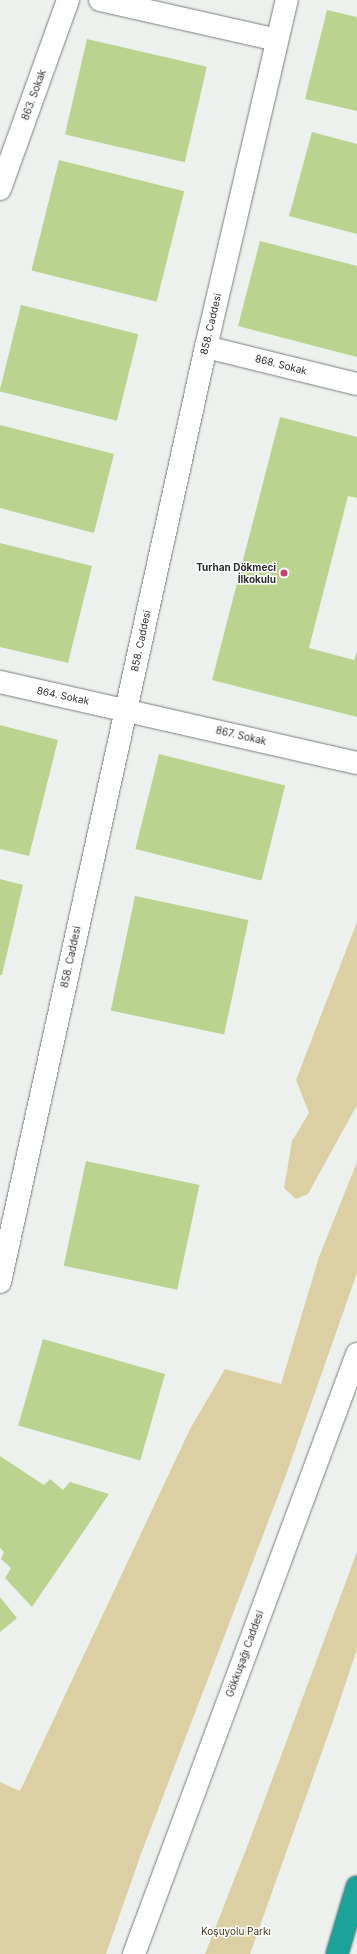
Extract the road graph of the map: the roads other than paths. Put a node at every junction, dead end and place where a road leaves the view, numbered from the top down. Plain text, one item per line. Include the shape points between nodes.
1 (68, 0) edge
2 (100, 0) edge
3 (287, 0) edge
4 (277, 40) junction
5 (0, 189) edge
6 (206, 347) junction
7 (357, 384) edge
8 (0, 682) edge
9 (126, 710) junction
10 (357, 763) edge
11 (0, 1282) edge
12 (357, 1354) edge
13 (357, 1887) edge
14 (134, 1954) edge
15 (337, 1954) edge

1 - 5 street, 863. Sokak
2 - 4 street
3 - 4 street, 858. Caddesi
4 - 6 street, 858. Caddesi
6 - 7 street, 868. Sokak
6 - 9 street, 858. Caddesi
8 - 9 street, 864. Sokak
9 - 10 street, 867. Sokak
9 - 11 street, 858. Caddesi
12 - 14 street, Gökkuşağı Caddesi
13 - 15 highway

